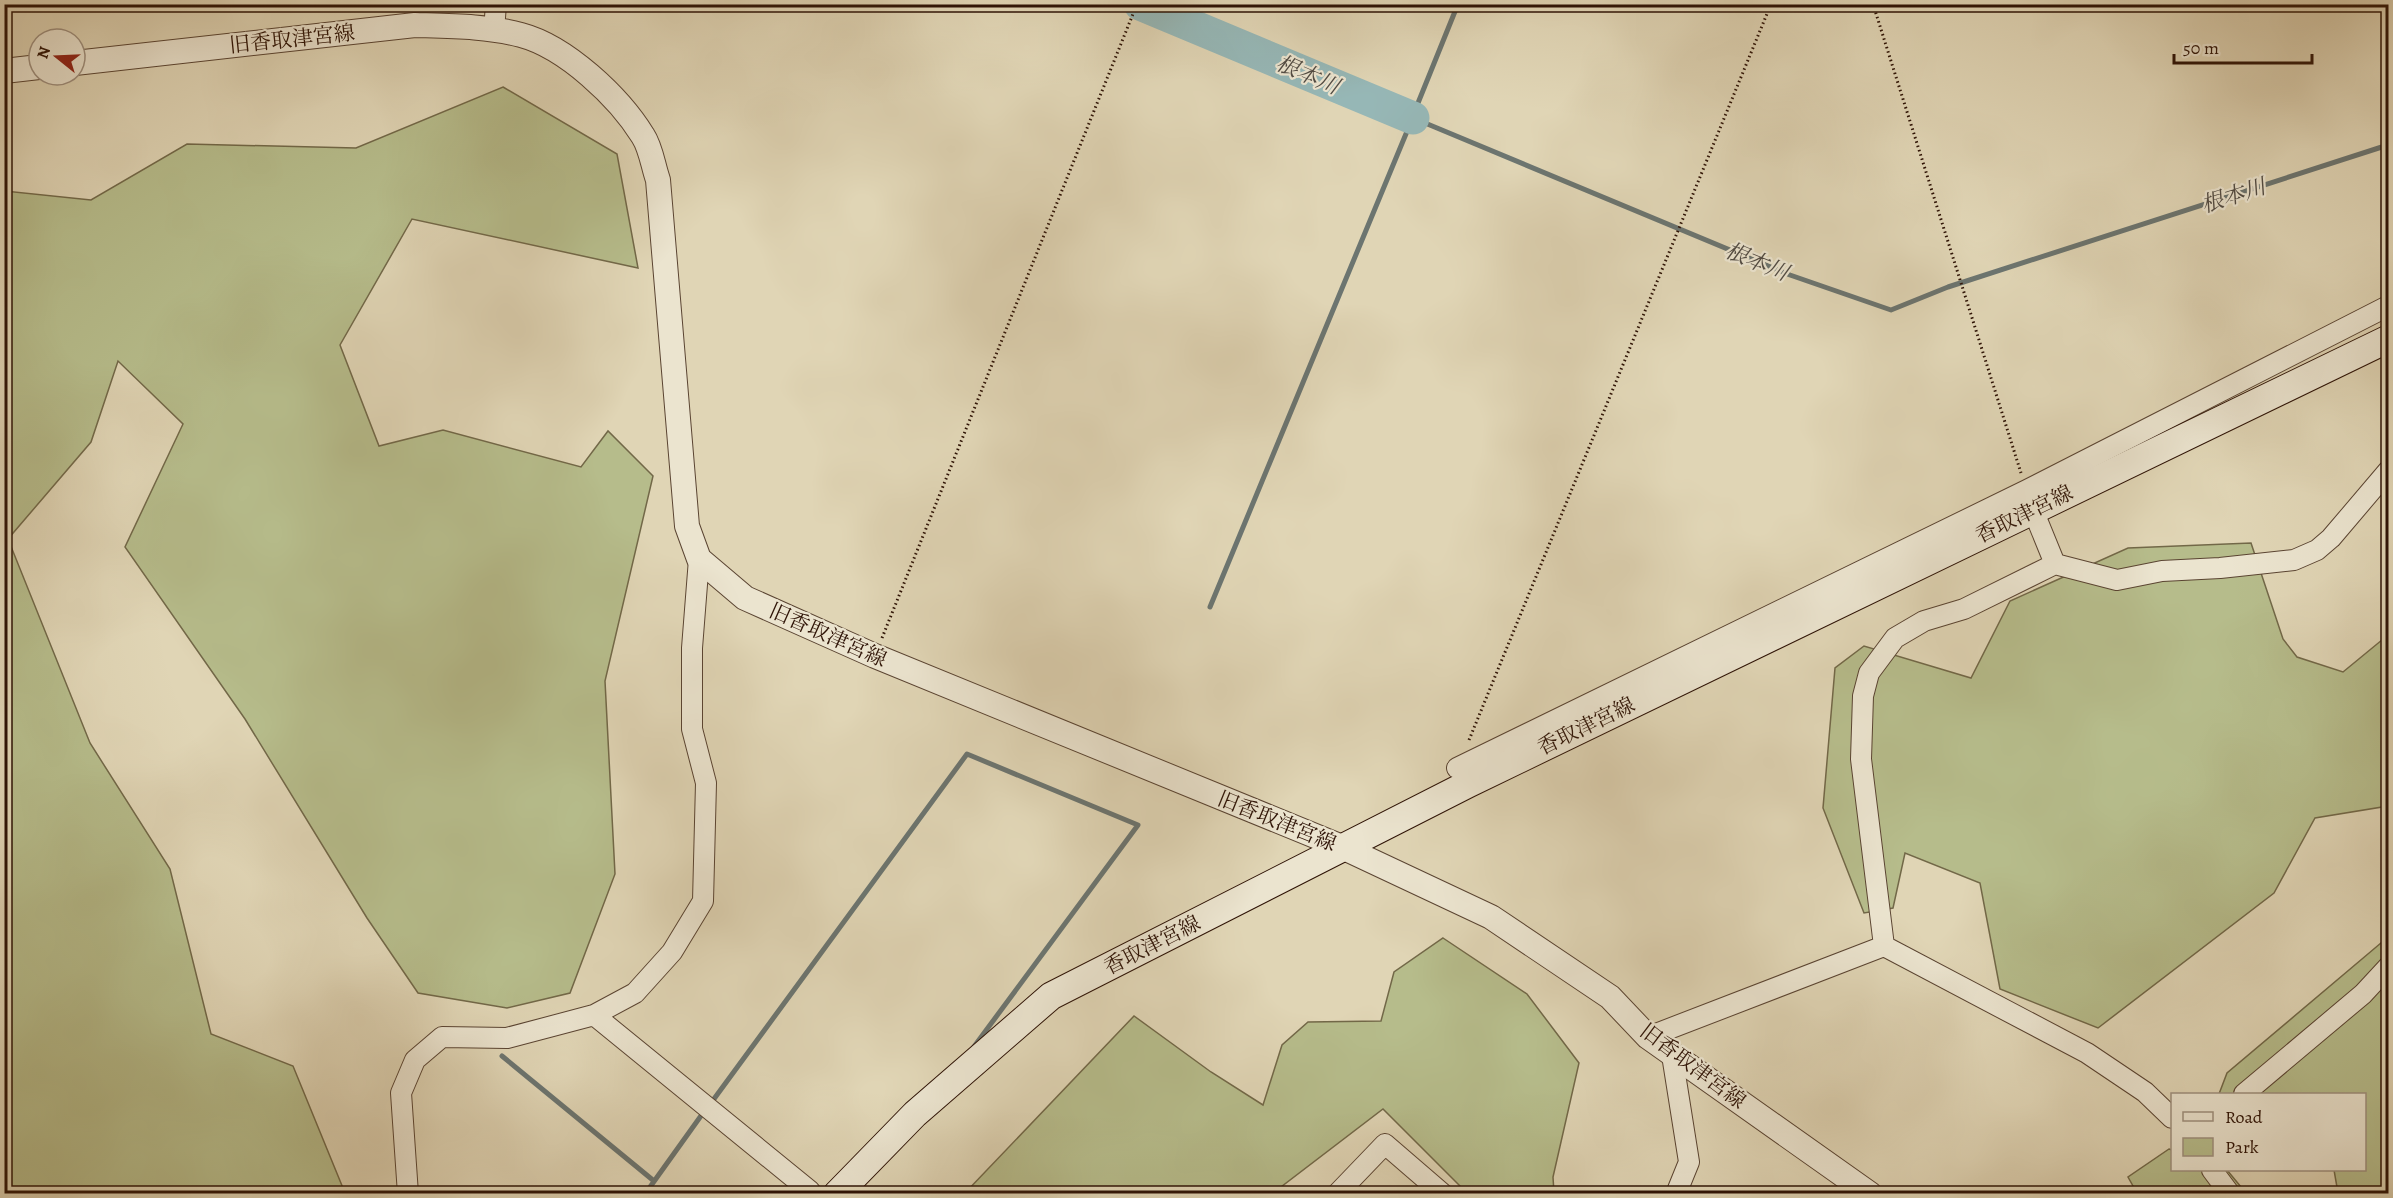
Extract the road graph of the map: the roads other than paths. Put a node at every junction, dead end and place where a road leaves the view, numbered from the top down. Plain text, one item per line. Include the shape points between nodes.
1 (496, 4) edge
2 (494, 31) junction
3 (87, 62) edge
4 (27, 69) edge
5 (4, 71) edge
6 (2388, 306) edge
7 (2388, 339) edge
8 (2388, 471) edge
9 (2030, 500) junction
10 (699, 559) junction
11 (2055, 564) junction
12 (1457, 768) road end
13 (1342, 847) junction
14 (1884, 946) junction
15 (2388, 967) edge
16 (594, 1015) junction
17 (1648, 1037) junction
18 (1672, 1055) junction
19 (2246, 1093) edge
20 (2171, 1117) edge
21 (2213, 1171) edge
22 (408, 1194) edge
23 (808, 1194) edge
24 (837, 1194) edge
25 (1338, 1194) edge
26 (1443, 1194) edge
27 (1676, 1194) edge
28 (1870, 1194) edge
29 (2230, 1194) edge

1 - 2 street
2 - 3 street, 旧香取津宮線 via 415,25
2 - 10 street, 旧香取津宮線 via 521,35 548,46 580,68 621,106 645,138 658,180 687,526
4 - 5 street
6 - 9 street
7 - 9 main road, 香取津宮線
8 - 11 street via 2331,538 2317,550 2294,560 2162,571 2117,580
9 - 11 street
9 - 12 street
9 - 13 main road, 香取津宮線
10 - 13 street, 旧香取津宮線 via 745,598 875,656
10 - 16 street via 692,648 692,729 706,783 703,901 672,952 635,993
11 - 14 street via 1964,609 1924,621 1895,638 1869,673 1863,696 1861,759
13 - 17 street, 旧香取津宮線 via 1491,917 1610,997
13 - 24 main road, 香取津宮線 via 1051,996 915,1114
14 - 17 street
14 - 20 street via 2087,1053 2145,1092
15 - 19 street via 2363,994
16 - 22 street via 507,1038 442,1037 415,1060 401,1092
16 - 23 street via 810,1191
17 - 18 street, 旧香取津宮線
18 - 27 street via 1689,1162
18 - 28 street, 旧香取津宮線
21 - 29 street
25 - 26 street via 1385,1144

